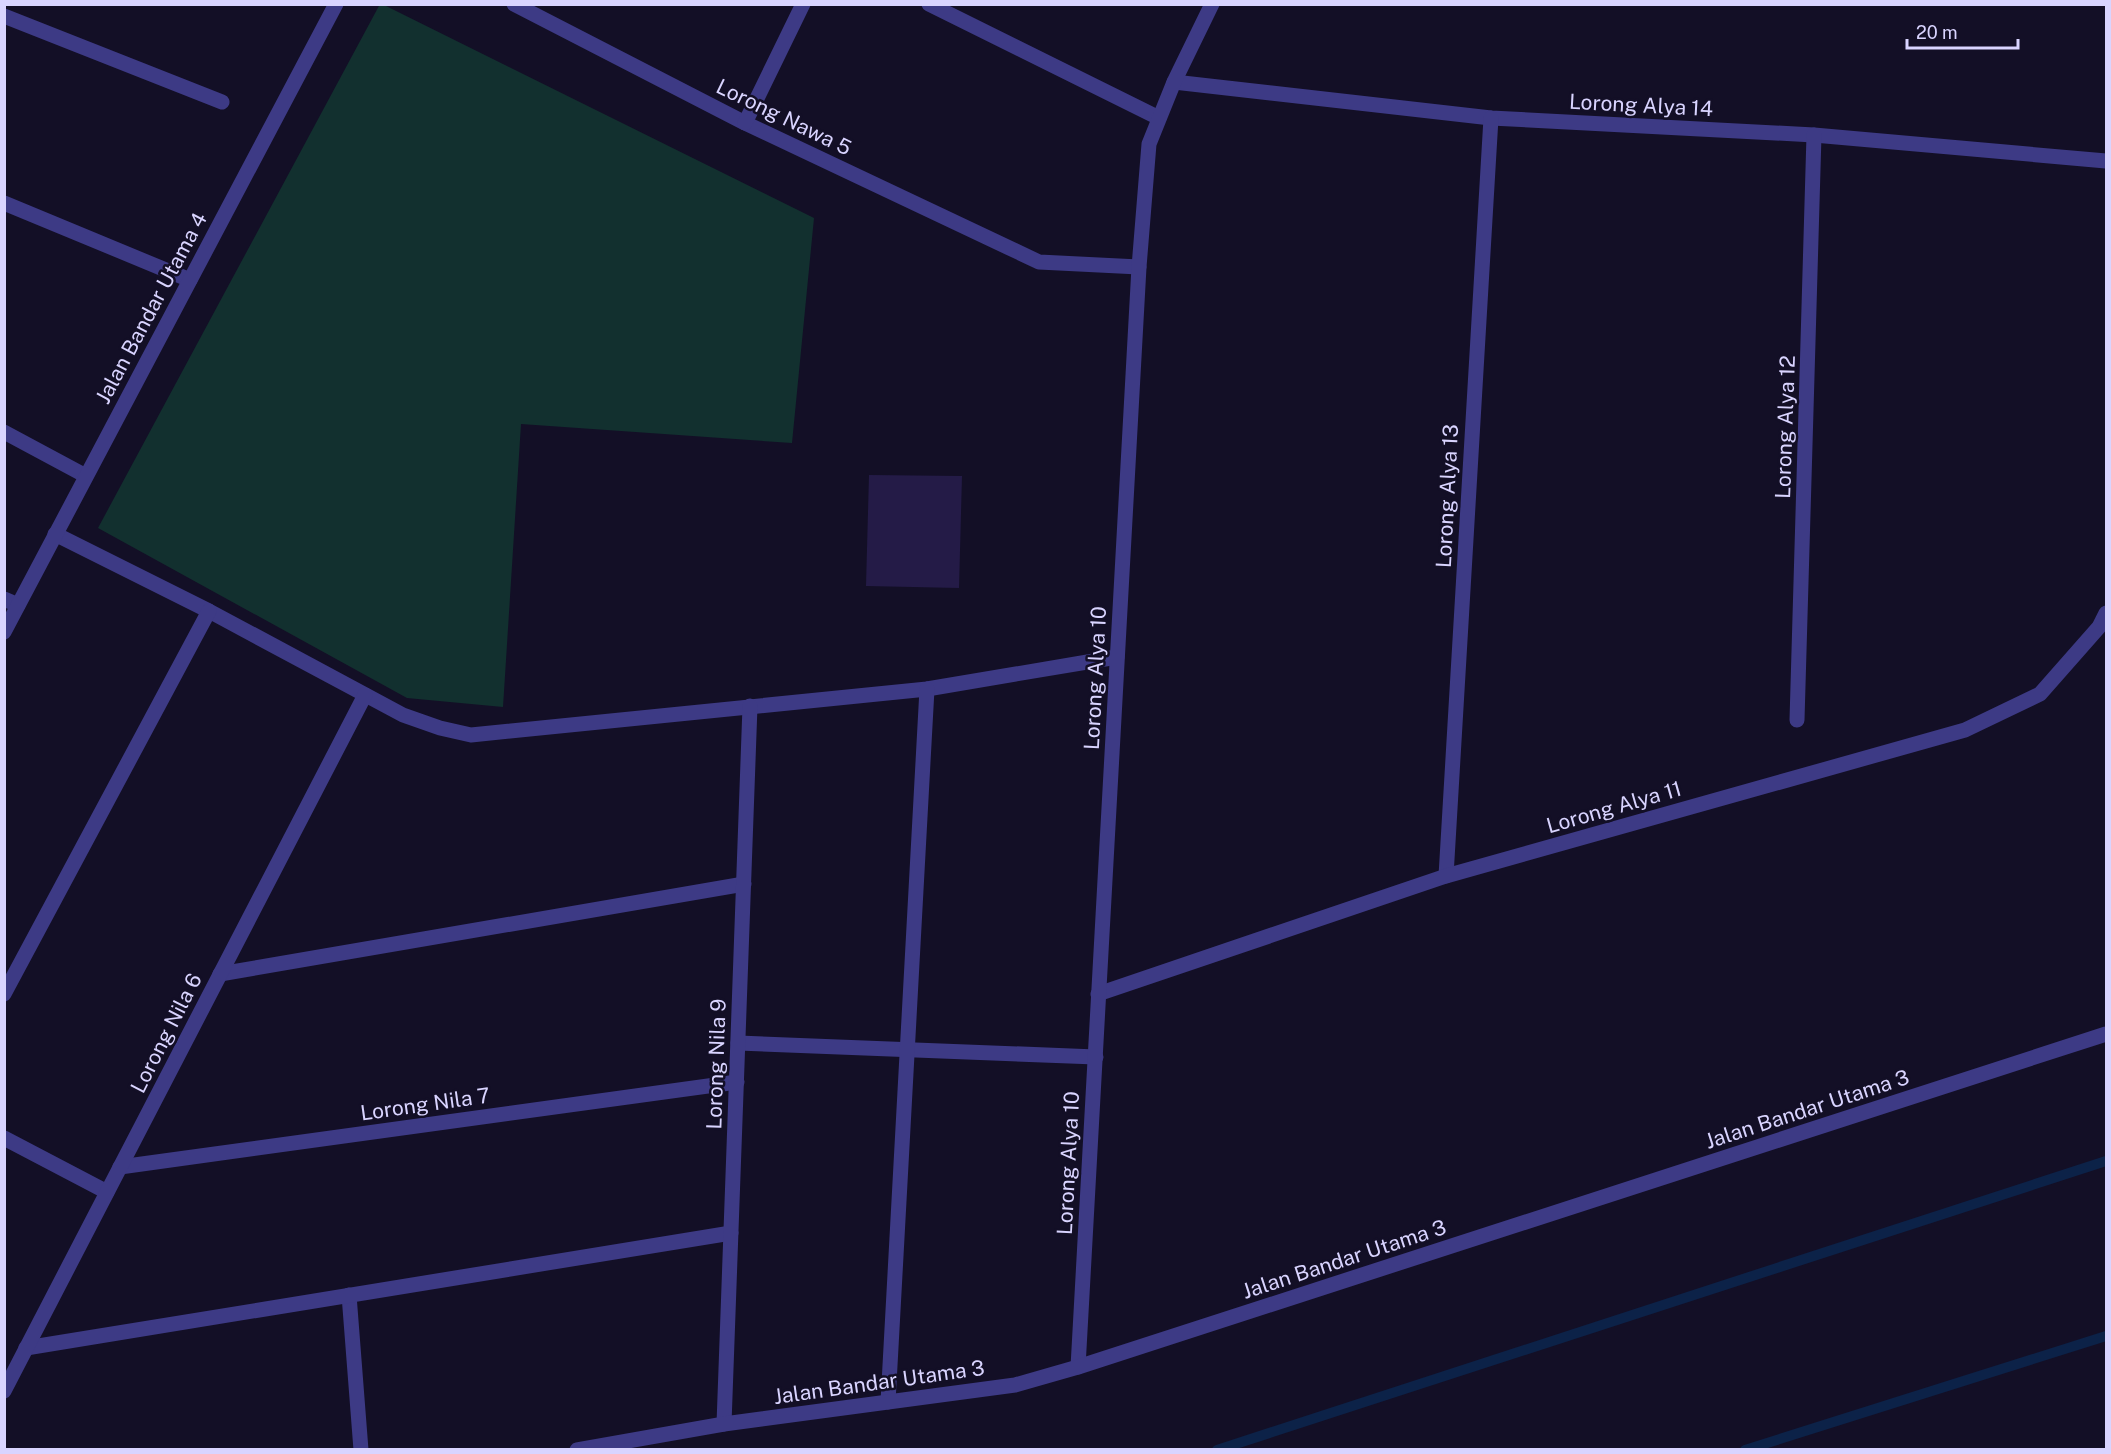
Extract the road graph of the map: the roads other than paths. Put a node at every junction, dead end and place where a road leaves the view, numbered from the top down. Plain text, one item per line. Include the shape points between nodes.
1 (336, 4) edge
2 (514, 4) edge
3 (803, 4) edge
4 (929, 4) edge
5 (1212, 4) edge
6 (4, 16) edge
7 (1174, 82) junction
8 (222, 102) dead end
9 (1159, 118) junction
10 (1491, 118) junction
11 (745, 123) junction
12 (1815, 135) junction
13 (2106, 161) edge
14 (4, 203) edge
15 (1139, 267) junction
16 (190, 280) junction
17 (4, 432) edge
18 (86, 476) junction
19 (55, 534) junction
20 (11, 602) edge
21 (209, 611) junction
22 (2106, 613) edge
23 (4, 632) edge
24 (1117, 657) junction
25 (927, 689) junction
26 (366, 695) junction
27 (750, 706) junction
28 (1797, 720) dead end
29 (1446, 876) junction
30 (744, 884) junction
31 (220, 974) junction
32 (4, 994) edge
33 (1098, 994) junction
34 (2106, 1034) edge
35 (738, 1042) junction
36 (908, 1050) junction
37 (1096, 1057) junction
38 (737, 1082) junction
39 (4, 1138) edge
40 (120, 1167) junction
41 (107, 1192) junction
42 (731, 1233) junction
43 (349, 1295) junction
44 (26, 1348) junction
45 (1078, 1367) junction
46 (4, 1391) edge
47 (888, 1402) junction
48 (724, 1424) junction
49 (361, 1449) edge
50 (578, 1449) edge

1 - 16 street, Jalan Bandar Utama 4
2 - 11 street, Lorong Nawa 5
3 - 11 street
4 - 9 street
5 - 7 street, Lorong Alya 10
6 - 8 street
7 - 9 street, Lorong Alya 10
7 - 10 street, Lorong Alya 14
9 - 15 street, Lorong Alya 10 via 1149,144
10 - 12 street, Lorong Alya 14
10 - 29 street, Lorong Alya 13
11 - 15 street, Lorong Nawa 5 via 1039,261
12 - 13 street, Lorong Alya 14
12 - 28 street, Lorong Alya 12
14 - 16 street
15 - 24 street, Lorong Alya 10
16 - 18 street, Jalan Bandar Utama 4
17 - 18 street
18 - 19 street, Jalan Bandar Utama 4
19 - 20 street, Jalan Bandar Utama 4
19 - 21 street
20 - 23 street, Jalan Bandar Utama 4
21 - 26 street
21 - 32 street
22 - 29 street, Lorong Alya 11 via 2099,627 2040,694 1965,730
24 - 25 street
24 - 33 street, Lorong Alya 10
25 - 27 street
25 - 36 street
26 - 27 street via 403,715 471,735
26 - 31 street, Lorong Nila 6
27 - 30 street, Lorong Nila 9
29 - 33 street, Lorong Alya 11
30 - 31 street
30 - 35 street, Lorong Nila 9
31 - 40 street, Lorong Nila 6
33 - 37 street, Lorong Alya 10
34 - 45 street, Jalan Bandar Utama 3
35 - 36 street
35 - 38 street, Lorong Nila 9
36 - 37 street
36 - 47 street
37 - 45 street, Lorong Alya 10
38 - 40 street, Lorong Nila 7
38 - 42 street, Lorong Nila 9
39 - 41 street
40 - 41 street, Lorong Nila 6
41 - 44 street, Lorong Nila 6
42 - 43 street
42 - 48 street, Lorong Nila 9
43 - 44 street
43 - 49 street
44 - 46 street, Lorong Nila 6
45 - 47 street, Jalan Bandar Utama 3 via 1015,1385
47 - 48 street, Jalan Bandar Utama 3
48 - 50 street, Jalan Bandar Utama 3

